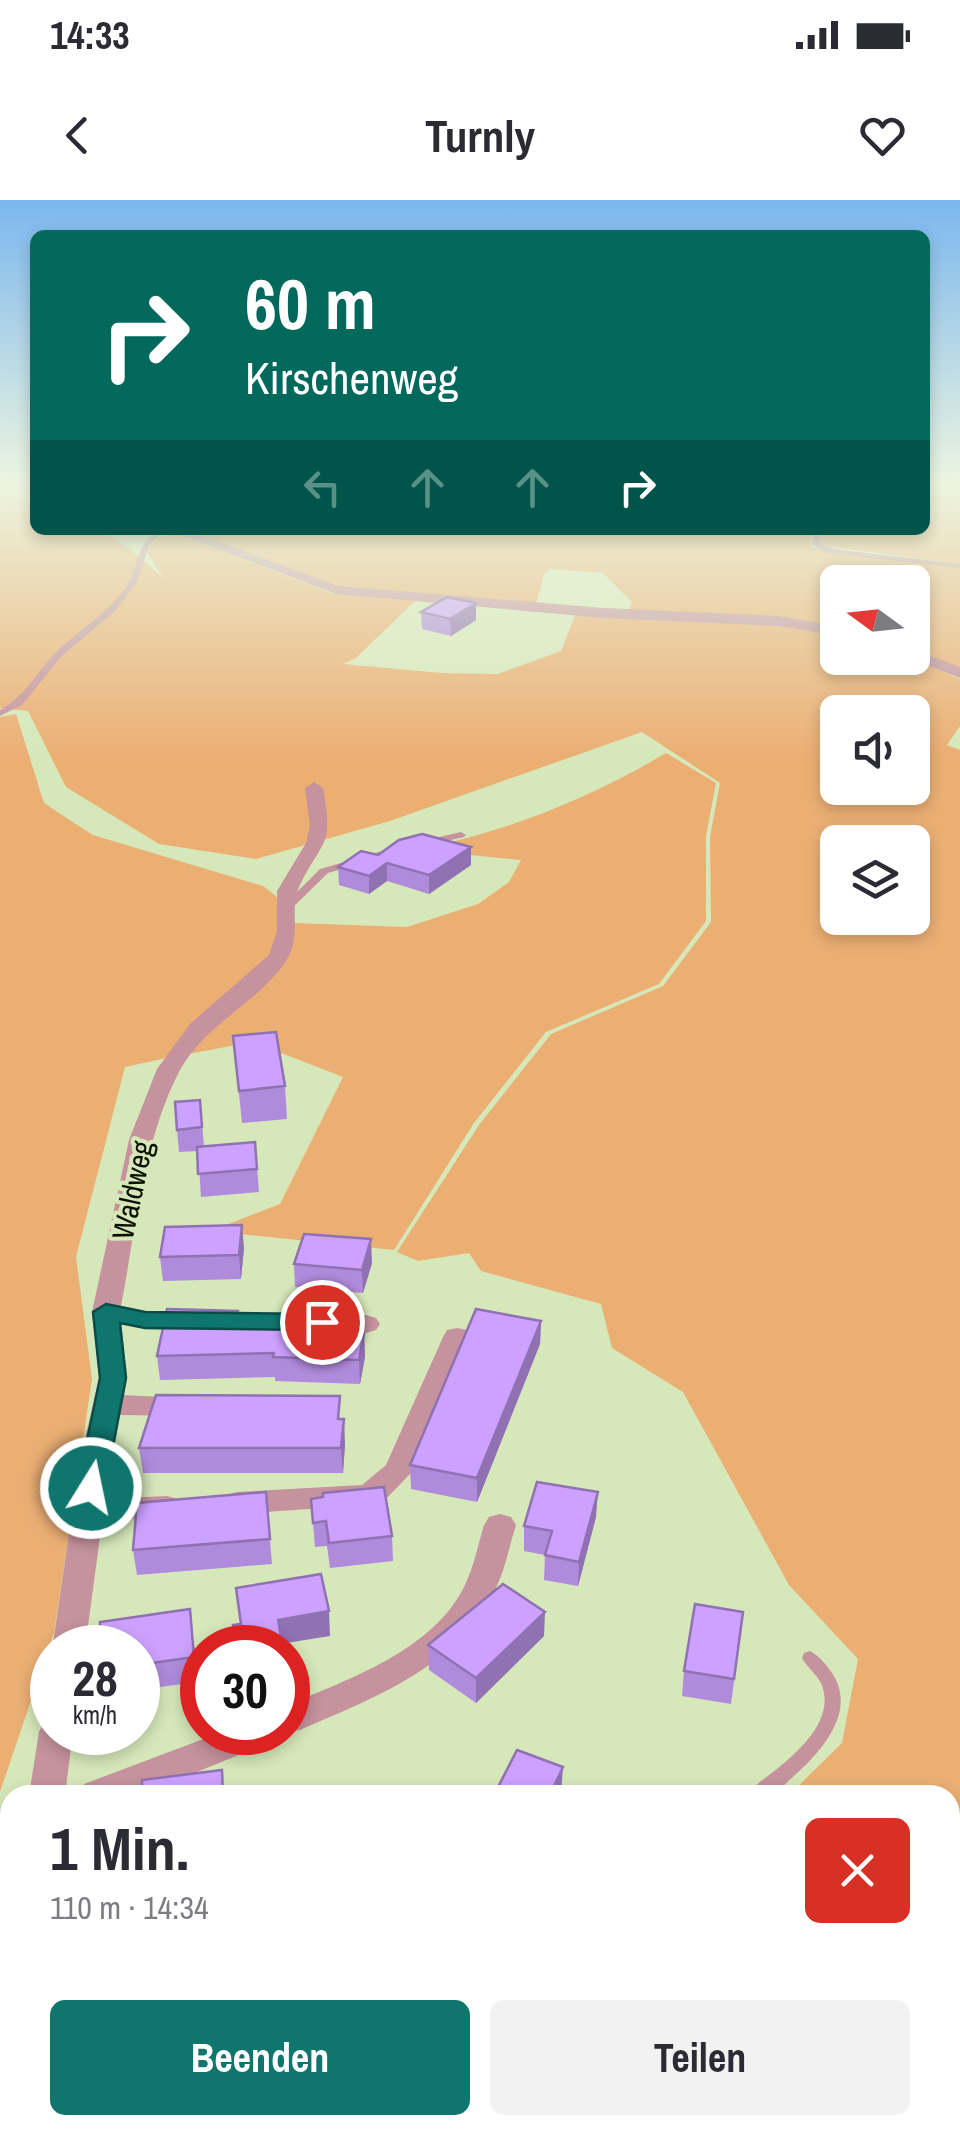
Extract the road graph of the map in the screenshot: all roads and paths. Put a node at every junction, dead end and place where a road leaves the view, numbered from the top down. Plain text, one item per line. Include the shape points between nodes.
1 (135, 574) edge
2 (294, 574) edge
3 (820, 629) edge
4 (930, 662) edge
5 (960, 674) edge
6 (0, 712) edge
7 (314, 788) dead end
8 (461, 835) dead end
9 (287, 907) junction
10 (106, 1312) junction
11 (366, 1324) dead end
12 (458, 1337) dead end
13 (107, 1405) junction
14 (218, 1406) edge
15 (87, 1511) junction
16 (500, 1526) dead end
17 (71, 1625) edge
18 (810, 1658) dead end
19 (310, 1711) edge
20 (53, 1755) edge
21 (207, 1755) edge
22 (48, 1785) edge
23 (125, 1785) edge
24 (770, 1785) edge

1 - 6 lane via 113,608 58,656 19,703
2 - 3 street via 336,590
4 - 5 street
7 - 9 street, Waldweg via 316,843 293,876
8 - 9 lane via 324,871
9 - 10 street, Waldweg via 279,956 198,1029 169,1069 141,1140
10 - 11 street via 145,1320
10 - 13 street, Waldweg via 113,1378
12 - 15 street via 398,1471 370,1496
13 - 14 street
13 - 15 street, Waldweg
15 - 17 street, Waldweg
16 - 19 street via 476,1596 453,1627 369,1688
18 - 24 lane via 830,1685 832,1712 808,1755
20 - 22 street
21 - 23 street

